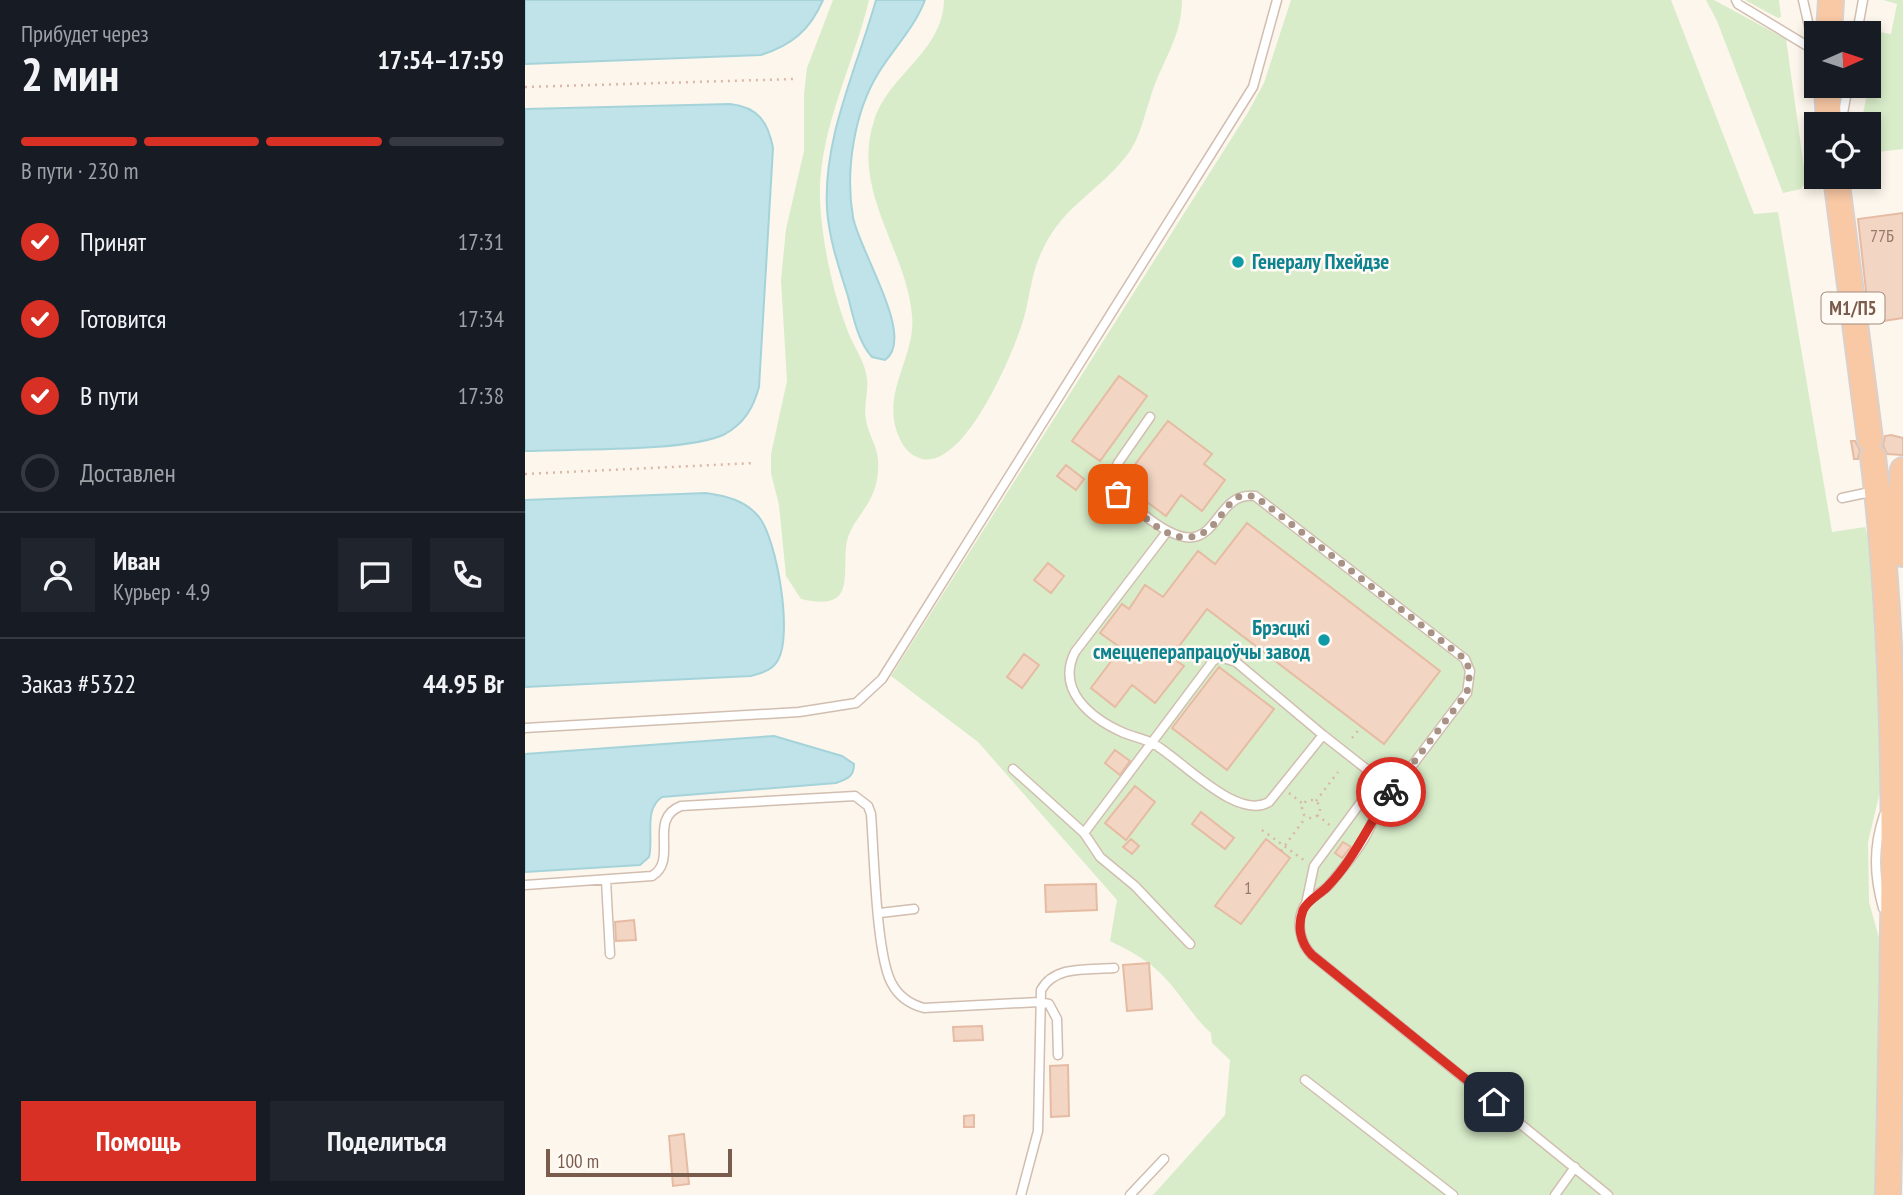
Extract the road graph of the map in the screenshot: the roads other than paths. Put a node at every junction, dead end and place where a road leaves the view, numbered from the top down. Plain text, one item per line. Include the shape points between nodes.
1 (1277, 0) edge
2 (1803, 0) edge
3 (1809, 0) edge
4 (1831, 0) edge
5 (1839, 0) edge
6 (1863, 0) edge
7 (1735, 1) edge
8 (1811, 21) edge
9 (1814, 21) edge
10 (1826, 21) edge
11 (1836, 21) edge
12 (1859, 21) edge
13 (1804, 35) edge
14 (1838, 189) edge
15 (1150, 417) dead end
16 (1903, 470) edge
17 (1878, 491) junction
18 (1843, 498) dead end
19 (1900, 501) junction
20 (1166, 533) junction
21 (1903, 554) edge
22 (525, 728) edge
23 (1323, 735) junction
24 (1153, 743) junction
25 (1013, 769) dead end
26 (1378, 779) junction
27 (1393, 790) junction
28 (1084, 833) junction
29 (606, 880) junction
30 (525, 885) edge
31 (1306, 904) junction
32 (914, 909) dead end
33 (880, 913) junction
34 (1190, 944) dead end
35 (610, 954) dead end
36 (1114, 968) dead end
37 (1039, 1002) junction
38 (1058, 1055) dead end
39 (1305, 1080) dead end
40 (1896, 1137) edge
41 (1164, 1159) dead end
42 (1575, 1167) junction
43 (1021, 1195) edge
44 (1130, 1195) edge
45 (1453, 1195) edge
46 (1555, 1195) edge
47 (1608, 1195) edge
48 (1888, 1195) edge

1 - 22 lane via 1253,87 882,679 856,703 799,712
2 - 8 lane
3 - 9 lane
4 - 10 highway
5 - 11 lane
6 - 12 lane
7 - 13 lane
14 - 17 highway, М1/П5
15 - 20 lane via 1112,478 1118,494
16 - 19 highway
17 - 18 lane
17 - 19 lane
17 - 40 highway, М1/П5 via 1888,615
19 - 21 highway
20 - 24 lane via 1075,652 1067,671 1072,692 1085,706 1114,728
20 - 27 lane via 1180,538 1197,535 1234,500 1255,496 1465,659 1470,671 1467,693
23 - 24 lane via 1261,807 1242,806
23 - 24 lane via 1236,662 1220,657
23 - 26 lane
24 - 28 lane
25 - 28 lane
26 - 27 lane
26 - 31 lane via 1314,866
27 - 31 lane via 1328,886
28 - 34 lane via 1100,857
29 - 30 lane
29 - 33 lane via 658,872 664,860 664,821 681,806 855,796 871,814
29 - 35 lane
31 - 42 lane via 1300,930 1312,955
32 - 33 lane
33 - 37 lane via 890,980 913,1005 936,1009
36 - 37 lane via 1053,975 1041,990
37 - 38 lane via 1049,1004 1056,1013
37 - 43 lane via 1038,1131
39 - 45 lane
40 - 48 highway, М1/П5
41 - 44 lane
42 - 46 lane
42 - 47 lane

